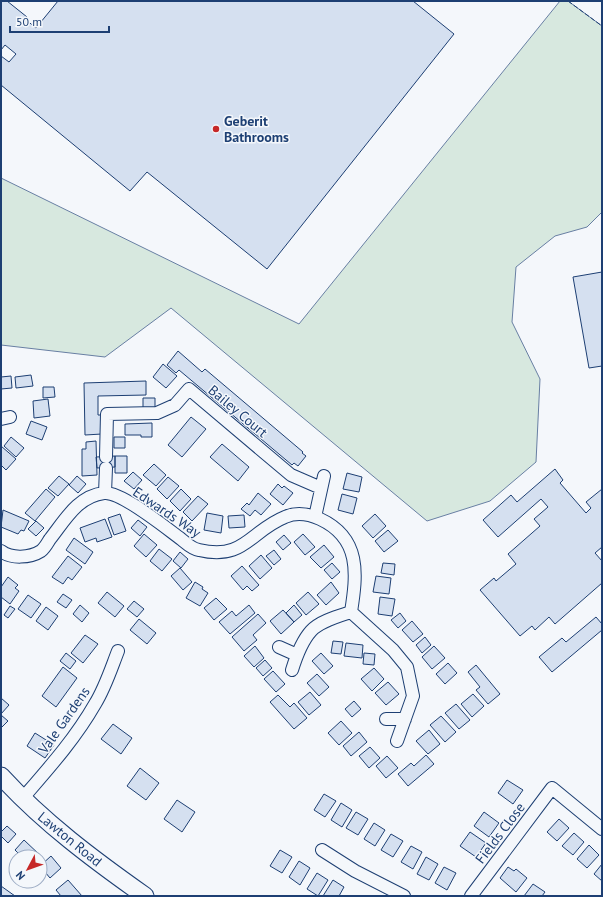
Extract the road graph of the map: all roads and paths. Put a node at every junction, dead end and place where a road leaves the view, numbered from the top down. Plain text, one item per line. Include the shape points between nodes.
1 (105, 493) junction
2 (314, 517) junction
3 (1, 551) edge
4 (351, 612) junction
5 (279, 647) dead end
6 (118, 651) dead end
7 (297, 655) junction
8 (292, 670) dead end
9 (386, 719) dead end
10 (405, 719) junction
11 (397, 741) dead end
12 (1, 776) edge
13 (22, 799) junction
14 (602, 829) edge
15 (322, 850) dead end
16 (145, 896) edge
17 (404, 896) edge
18 (472, 896) edge

1 - 2 street, Edwards Way via 126,500 196,550 217,554 242,546 285,516 300,514
1 - 2 street, Bailey Court via 106,414 157,413 175,405 189,388 291,475 323,482
1 - 3 street via 80,502 41,551 24,557 7,556
2 - 4 street, Edwards Way via 331,524 347,540 356,563 356,584
4 - 7 street via 331,619 312,630
4 - 10 street via 393,650 406,667 419,696
5 - 7 street
6 - 13 street, Vale Gardens via 95,705 67,747
7 - 8 street
9 - 10 street
10 - 11 street
12 - 13 main road, Lawton Road
13 - 16 main road, Lawton Road via 68,838
14 - 18 street, Fields Close via 552,788
15 - 17 street via 355,871

